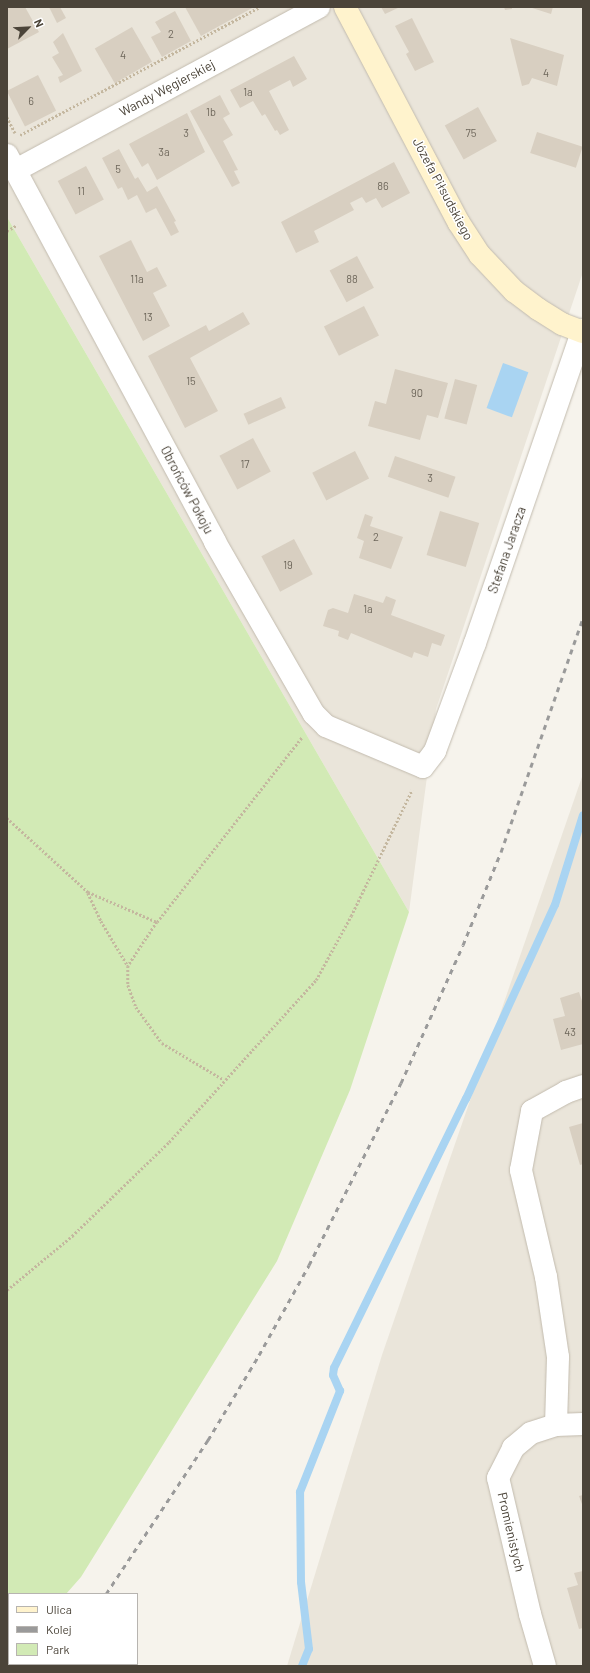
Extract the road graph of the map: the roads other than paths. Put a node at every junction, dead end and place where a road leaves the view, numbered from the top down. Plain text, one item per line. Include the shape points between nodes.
1 (319, 7) edge
2 (345, 7) edge
3 (11, 163) edge
4 (583, 331) edge
5 (423, 767) joint
6 (583, 1086) edge
7 (583, 1424) edge
8 (556, 1425) junction
9 (545, 1666) edge

1 - 3 street, Wandy Węgierskiej
2 - 4 street, Józefa Piłsudskiego via 459,223 480,255 514,290 538,309 562,324
3 - 5 street, Obrońców Pokoju via 212,535 314,714 326,726
4 - 5 street, Stefana Jaracza via 475,643 435,751
6 - 8 street via 566,1092 532,1111 521,1170 546,1277 558,1357
7 - 8 street, Promienistych
8 - 9 street, Promienistych via 531,1433 513,1448 498,1478

